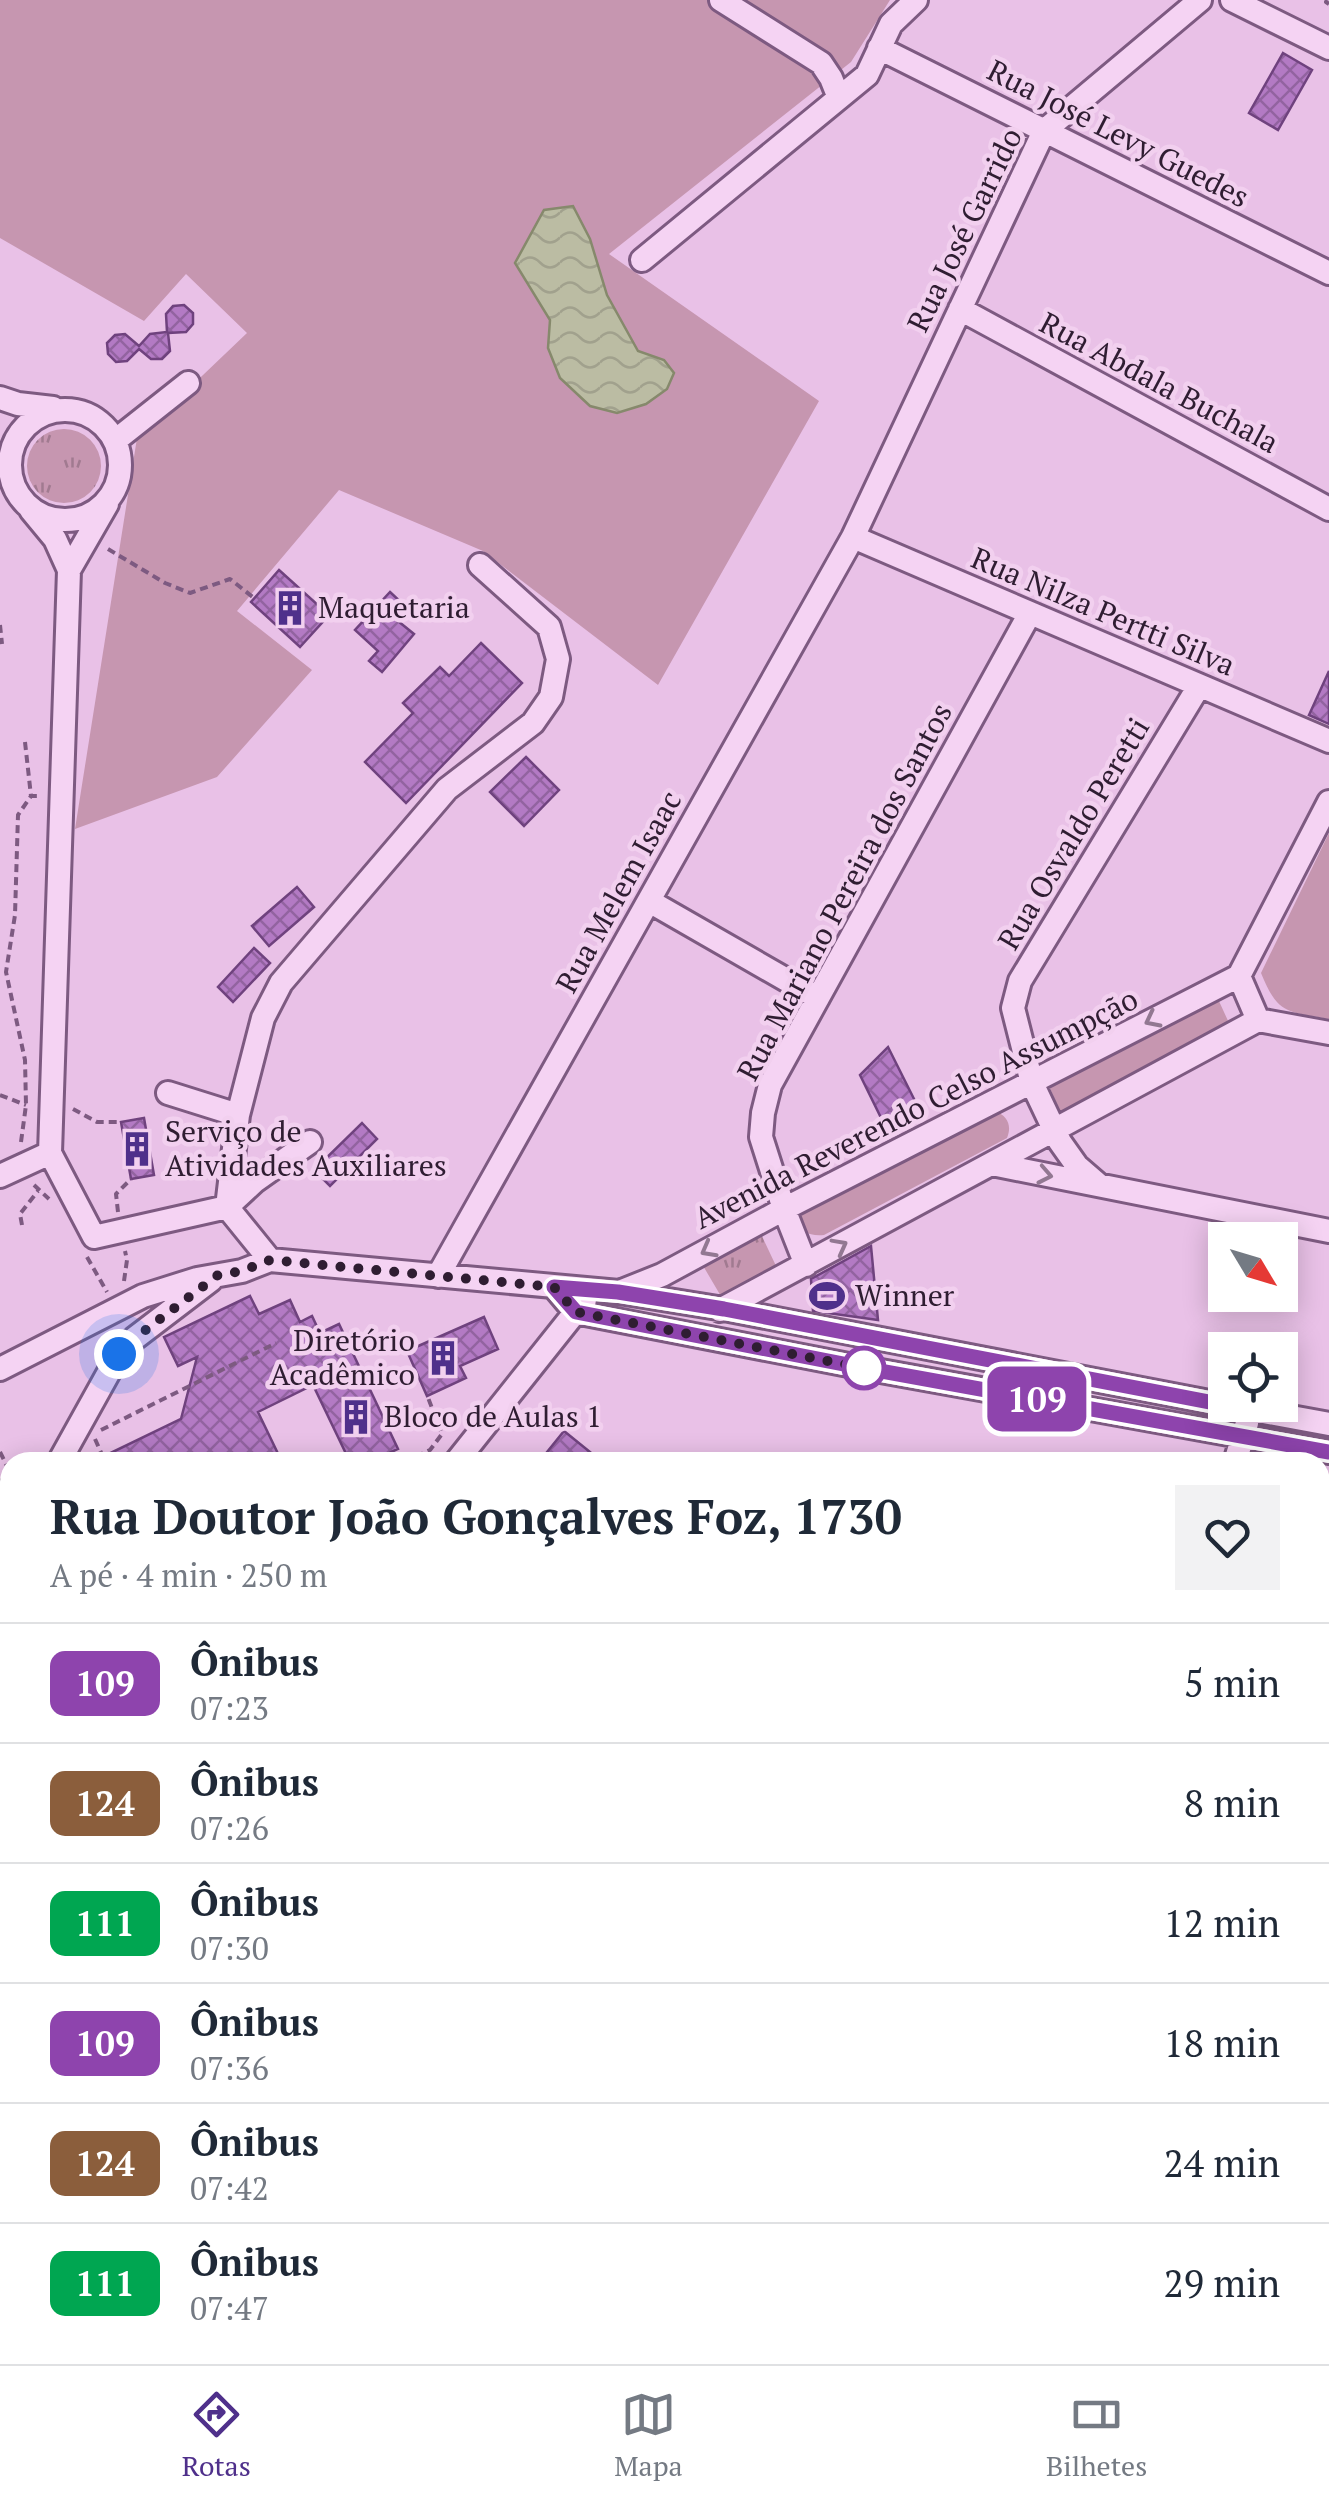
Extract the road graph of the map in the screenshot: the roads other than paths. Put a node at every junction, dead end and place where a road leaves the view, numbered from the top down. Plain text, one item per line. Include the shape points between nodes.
1 (721, 0) edge
2 (916, 0) edge
3 (1200, 0) edge
4 (1232, 0) edge
5 (879, 48) junction
6 (1329, 48) edge
7 (839, 98) junction
8 (1044, 131) junction
9 (642, 260) dead end
10 (1329, 273) edge
11 (960, 309) junction
12 (188, 382) dead end
13 (0, 398) edge
14 (57, 409) junction
15 (0, 429) edge
16 (116, 440) junction
17 (9, 472) junction
18 (111, 498) junction
19 (1329, 509) edge
20 (31, 510) junction
21 (853, 537) junction
22 (480, 566) dead end
23 (69, 570) junction
24 (1030, 613) junction
25 (1199, 686) junction
26 (1329, 742) edge
27 (1329, 802) edge
28 (649, 901) junction
29 (1239, 976) junction
30 (818, 998) junction
31 (1258, 1020) junction
32 (1329, 1033) edge
33 (1032, 1083) junction
34 (168, 1093) dead end
35 (238, 1116) junction
36 (1055, 1130) junction
37 (310, 1142) dead end
38 (50, 1153) junction
39 (992, 1164) junction
40 (0, 1176) edge
41 (1098, 1185) junction
42 (227, 1207) junction
43 (784, 1209) junction
44 (1329, 1231) edge
45 (270, 1260) junction
46 (806, 1265) junction
47 (218, 1275) junction
48 (438, 1276) junction
49 (554, 1287) junction
50 (594, 1290) junction
51 (618, 1292) junction
52 (724, 1309) junction
53 (576, 1312) junction
54 (660, 1329) junction
55 (0, 1369) edge
56 (1208, 1401) edge
57 (1298, 1418) edge
58 (1239, 1422) edge
59 (1329, 1424) edge
60 (1244, 1436) junction
61 (65, 1452) edge
62 (464, 1452) edge
63 (1238, 1452) edge
64 (1329, 1452) edge

1 - 7 street via 821,63
2 - 5 street via 891,24
3 - 8 street, Rua José Garrido
4 - 6 street
5 - 7 street via 867,75
5 - 8 street, Rua José Levy Guedes
7 - 9 street
8 - 10 street, Rua José Levy Guedes
8 - 11 street, Rua José Garrido
11 - 19 street, Rua Abdala Buchala
11 - 21 street, Rua José Garrido
12 - 16 street
13 - 14 street
14 - 16 street via 84,411
14 - 17 street via 29,422 14,442
15 - 17 street
16 - 18 street via 122,470
17 - 20 street
18 - 20 street via 86,517 54,520
18 - 23 street
20 - 23 street via 56,539
21 - 24 street, Rua Nilza Pertti Silva
21 - 28 street, Rua Melem Isaac
22 - 35 street via 549,626 558,660 552,697 532,723 447,789 281,983 263,1018
23 - 38 street
24 - 25 street, Rua Nilza Pertti Silva
24 - 30 street, Rua Mariano Pereira dos Santos
25 - 26 street, Rua Nilza Pertti Silva
25 - 33 street, Rua Osvaldo Peretti via 1020,980 1013,1008
27 - 29 street
28 - 30 street
28 - 48 street, Rua Melem Isaac
29 - 31 street
29 -> 33 street, Avenida Reverendo Celso Assumpção
30 - 43 street, Rua Mariano Pereira dos Santos via 770,1085 763,1114 762,1137
31 - 32 street
31 - 36 street
33 - 36 street, Rua Osvaldo Peretti
33 - 43 street, Avenida Reverendo Celso Assumpção
34 - 35 street
35 - 42 street
36 - 39 street
36 - 41 street, Rua Osvaldo Peretti
37 - 42 street
38 - 40 street
38 - 42 street via 94,1237
39 -> 41 street
46 -> 39 street
41 - 44 street
42 - 45 street
43 - 46 street, Rua Mariano Pereira dos Santos
43 -> 51 street, Avenida Reverendo Celso Assumpção
45 - 47 street
45 - 48 street
46 - 52 street
47 - 55 street via 122,1306
47 - 61 street via 119,1354
48 - 49 street
49 - 50 street
49 - 53 street
50 - 51 street
50 - 53 street
51 - 52 street
52 - 54 street
52 - 56 street
53 - 54 street
53 - 62 street
54 - 60 street
57 - 59 street
58 - 60 street
60 - 63 street
60 - 64 street

